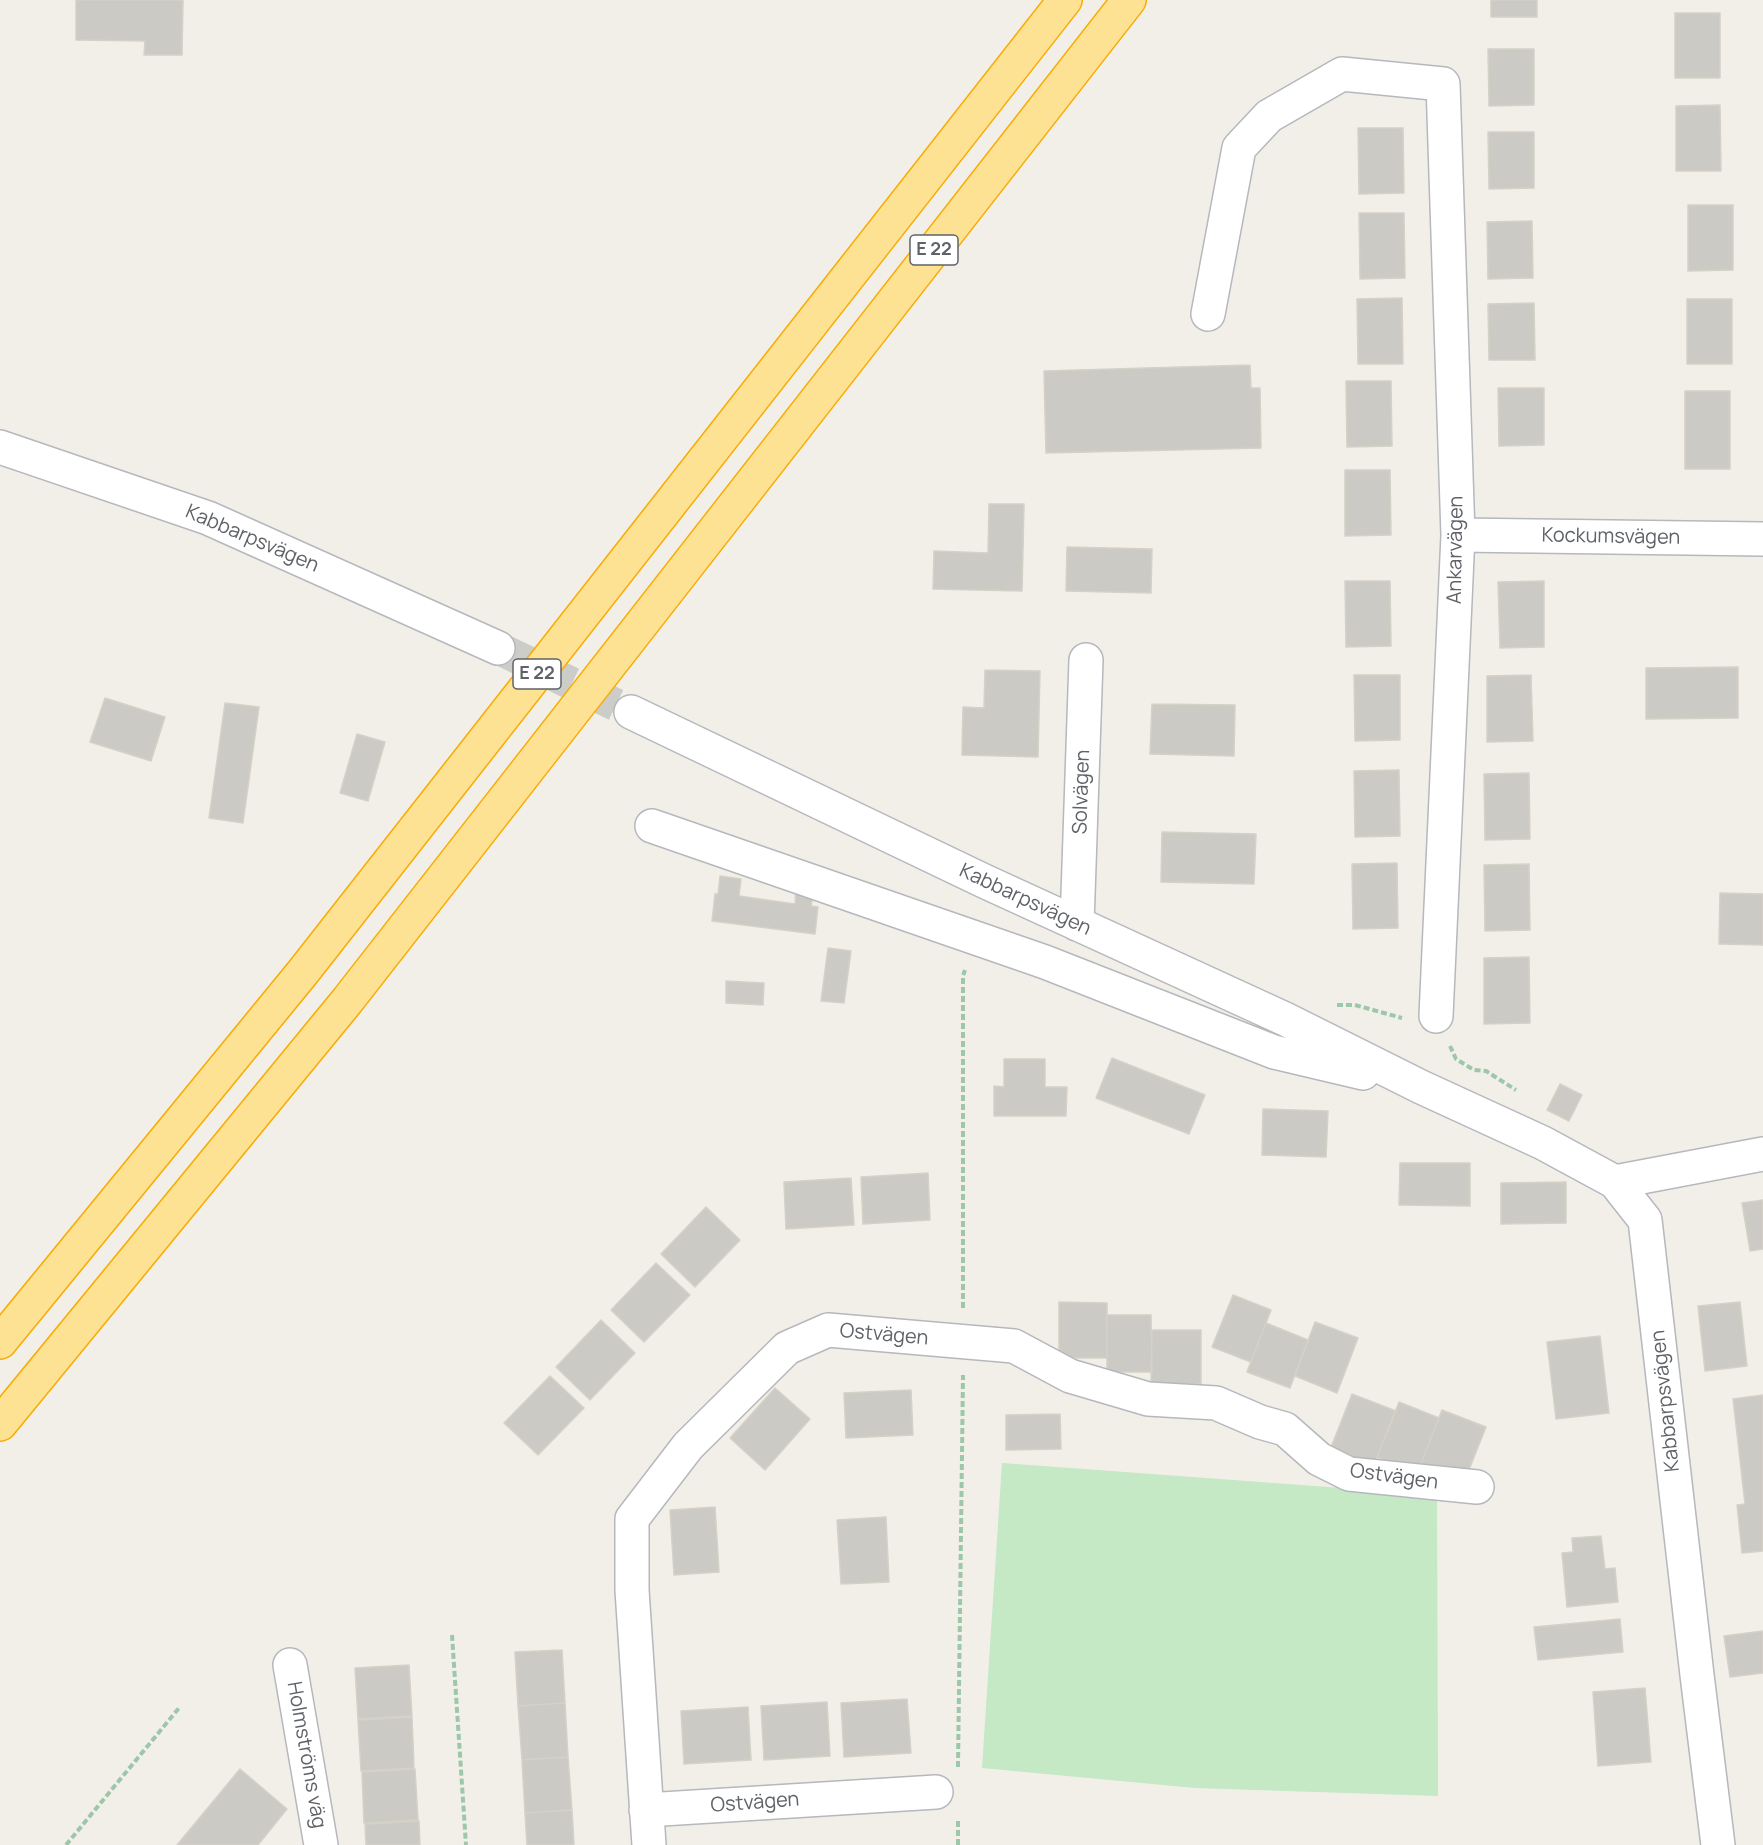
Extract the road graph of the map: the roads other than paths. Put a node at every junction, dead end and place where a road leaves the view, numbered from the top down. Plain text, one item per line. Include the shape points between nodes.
1 (1065, 0) edge
2 (1129, 0) edge
3 (1208, 314) dead end
4 (0, 447) edge
5 (1458, 535) junction
6 (1763, 539) edge
7 (498, 648) tunnel mouth
8 (1086, 660) dead end
9 (631, 712) tunnel mouth
10 (652, 826) dead end
11 (1077, 924) junction
12 (1436, 1016) road end
13 (1420, 1087) junction
14 (1763, 1154) edge
15 (1616, 1182) junction
16 (0, 1342) edge
17 (0, 1424) edge
18 (1477, 1487) dead end
19 (290, 1665) dead end
20 (951, 1793) road end
21 (646, 1810) junction
22 (321, 1845) edge
23 (649, 1845) edge
24 (1718, 1845) edge

1 - 16 highway, E 22 via 303,972
2 - 17 highway, E 22 via 347,1001
3 - 5 street, Ankarvägen via 1239,148 1269,116 1342,74 1443,84
4 - 7 street, Kabbarpsvägen via 208,518
5 - 6 street, Kockumsvägen
5 - 12 street, Ankarvägen
8 - 11 street, Solvägen
9 - 11 street, Kabbarpsvägen
10 - 13 street, Kabbarpsvägen via 1045,962 1274,1052
11 - 13 street, Kabbarpsvägen via 1284,1019
13 - 15 street, Kabbarpsvägen via 1543,1143
14 - 15 street
15 - 24 street, Kabbarpsvägen via 1645,1220
18 - 21 street, Ostvägen via 1349,1474 1319,1459 1285,1429 1216,1403 1148,1399 1070,1376 1014,1346 828,1330 787,1348 688,1446 632,1519 632,1590
19 - 22 street, Holmströms väg
20 - 21 street, Ostvägen
21 - 23 street, Ostvägen

